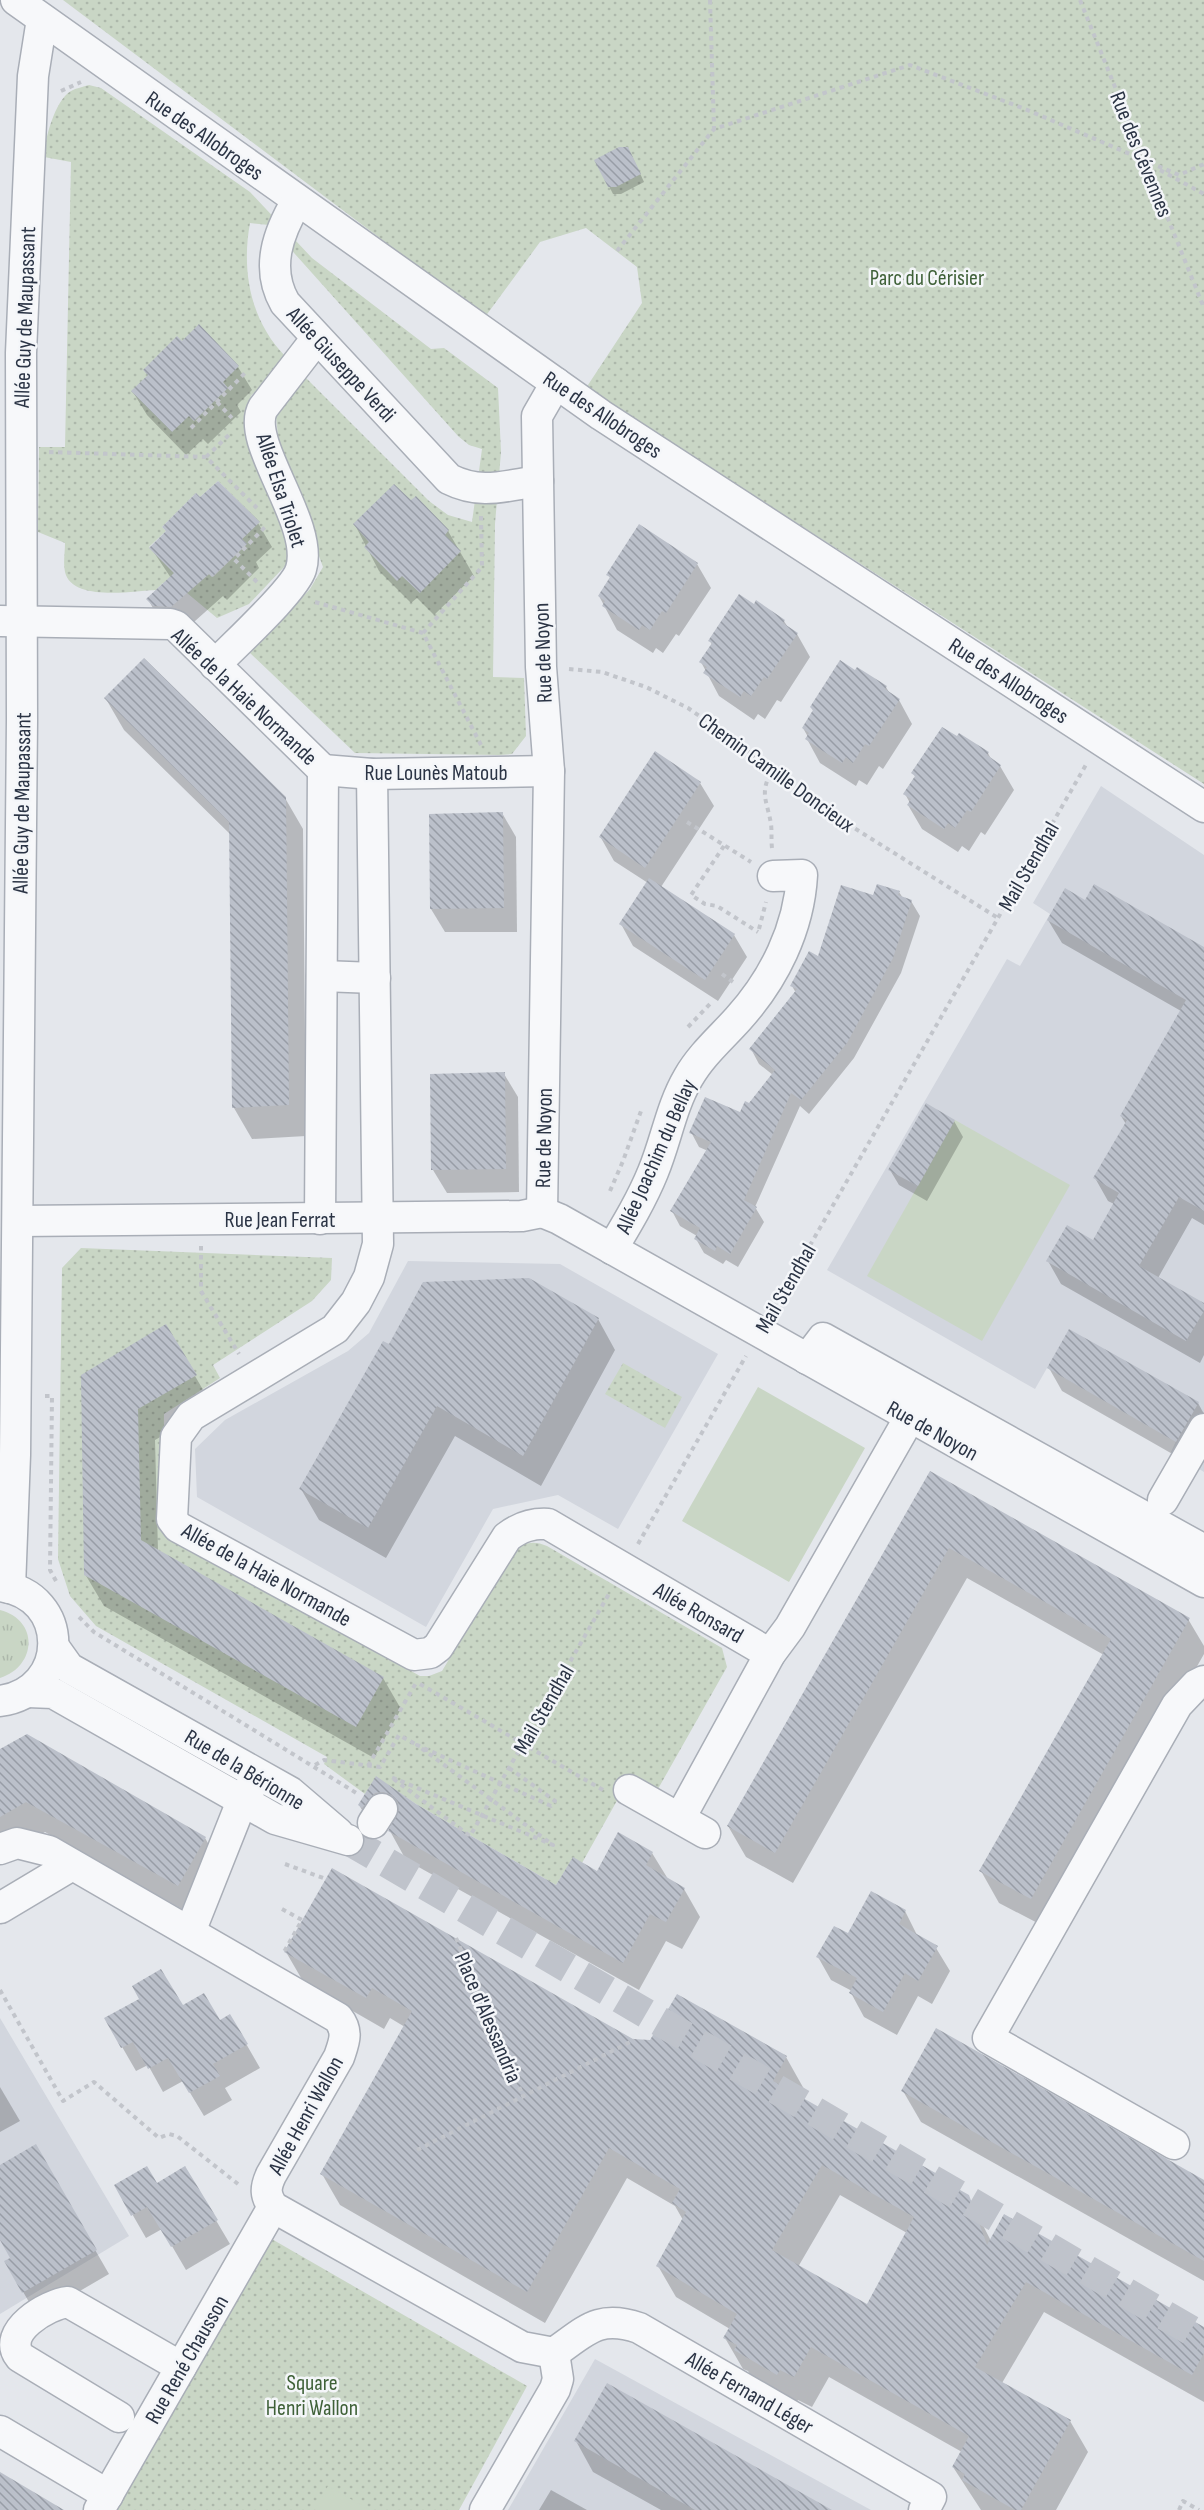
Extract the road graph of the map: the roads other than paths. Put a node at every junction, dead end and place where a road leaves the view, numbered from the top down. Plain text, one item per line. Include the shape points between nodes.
1 (16, 0) edge
2 (42, 19) junction
3 (297, 201) junction
4 (317, 338) junction
5 (10, 347) edge
6 (556, 383) junction
7 (538, 481) junction
8 (11, 622) edge
9 (215, 664) junction
10 (323, 770) junction
11 (549, 771) junction
12 (372, 774) junction
13 (1204, 807) edge
14 (773, 876) road end
15 (322, 976) junction
16 (375, 978) junction
17 (9, 1154) edge
18 (542, 1212) junction
19 (320, 1219) junction
20 (379, 1219) junction
21 (18, 1221) junction
22 (612, 1249) junction
23 (807, 1359) junction
24 (910, 1417) junction
25 (1204, 1429) edge
26 (8, 1467) edge
27 (1163, 1500) dead end
28 (1204, 1550) edge
29 (1204, 1582) edge
30 (5, 1587) edge
31 (54, 1647) junction
32 (770, 1654) junction
33 (423, 1663) joint
34 (1204, 1681) edge
35 (28, 1692) junction
36 (0, 1701) edge
37 (258, 1774) junction
38 (629, 1790) road end
39 (242, 1801) junction
40 (0, 1849) edge
41 (72, 1865) junction
42 (0, 1908) edge
43 (190, 1932) junction
44 (1174, 2144) dead end
45 (269, 2197) junction
46 (554, 2353) junction
47 (181, 2367) junction
48 (118, 2417) dead end
49 (0, 2431) edge
50 (104, 2503) edge
51 (936, 2506) edge
52 (485, 2510) edge

1 - 2 street, Rue des Allobroges
2 - 3 street, Rue des Allobroges
2 - 5 street, Allée Guy de Maupassant via 33,76
3 - 4 street, Allée Giuseppe Verdi via 282,226 274,262 277,290
3 - 6 street, Rue des Allobroges
4 - 7 street, Allée Giuseppe Verdi via 449,479 480,489
4 - 9 street, Allée Elsa Triolet via 260,412 280,512 301,534 301,571 283,595
5 - 8 street, Allée Guy de Maupassant via 22,452
6 - 7 street, Rue de Noyon via 537,416
6 - 13 street, Rue des Allobroges
7 - 11 street, Rue de Noyon via 541,667
8 - 9 street, Allée de la Haie Normande via 170,624
8 - 17 street, Allée Guy de Maupassant
9 - 10 street, Allée de la Haie Normande
10 - 12 street, Rue Lounès Matoub
10 - 15 street
11 - 12 street, Rue Lounès Matoub
11 - 18 street, Rue de Noyon
12 - 16 street, Allée de la Haie Normande
14 - 22 street, Allée Joachim du Bellay via 802,875 790,937 766,982 688,1077 653,1172
15 - 16 street
15 - 19 street
16 - 20 street, Allée de la Haie Normande
17 - 21 street, Allée Guy de Maupassant
18 - 20 street, Rue Jean Ferrat via 522,1216
18 - 22 street, Rue de Noyon
19 - 20 street, Rue Jean Ferrat
19 - 21 street, Rue Jean Ferrat
20 - 33 street, Allée de la Haie Normande via 378,1244 369,1277 335,1329 190,1416 176,1437 172,1519 188,1533
21 - 26 street, Allée Guy de Maupassant via 16,1395
22 - 23 street, Rue de Noyon
23 - 24 street, Rue de Noyon
23 - 28 street via 823,1338
24 - 29 street, Rue de Noyon
24 - 32 street, Allée Ronsard via 790,1628
25 - 27 street
26 - 30 street, Allée Guy de Maupassant
30 - 31 street via 38,1603 53,1631
31 - 35 street via 50,1665
31 - 37 street, Rue de la Bérionne via 69,1668
32 - 33 street, Allée Ronsard via 548,1524 536,1523 507,1537 499,1546 450,1630
32 - 38 street via 693,1826
34 - 44 street via 1177,1705 988,2038
35 - 36 street
35 - 39 street, Rue de la Bérionne via 53,1693
37 - 39 street
37 - 39 street, Rue de la Bérionne via 290,1792 348,1840 275,1819
39 - 43 street
40 - 41 street, Allée Henri Wallon via 17,1843 30,1845
41 - 42 street
41 - 43 street, Allée Henri Wallon
43 - 45 street, Allée Henri Wallon via 327,2011 345,2027 339,2057
45 - 46 street, Allée Henri Wallon via 522,2347
45 - 47 street, Rue René Chausson
46 - 51 street, Allée Fernand Léger via 603,2322 639,2328
46 - 52 street via 558,2379 555,2389
47 - 48 street via 69,2302 29,2319 15,2341 16,2352
47 - 50 street, Rue René Chausson
49 - 50 street

